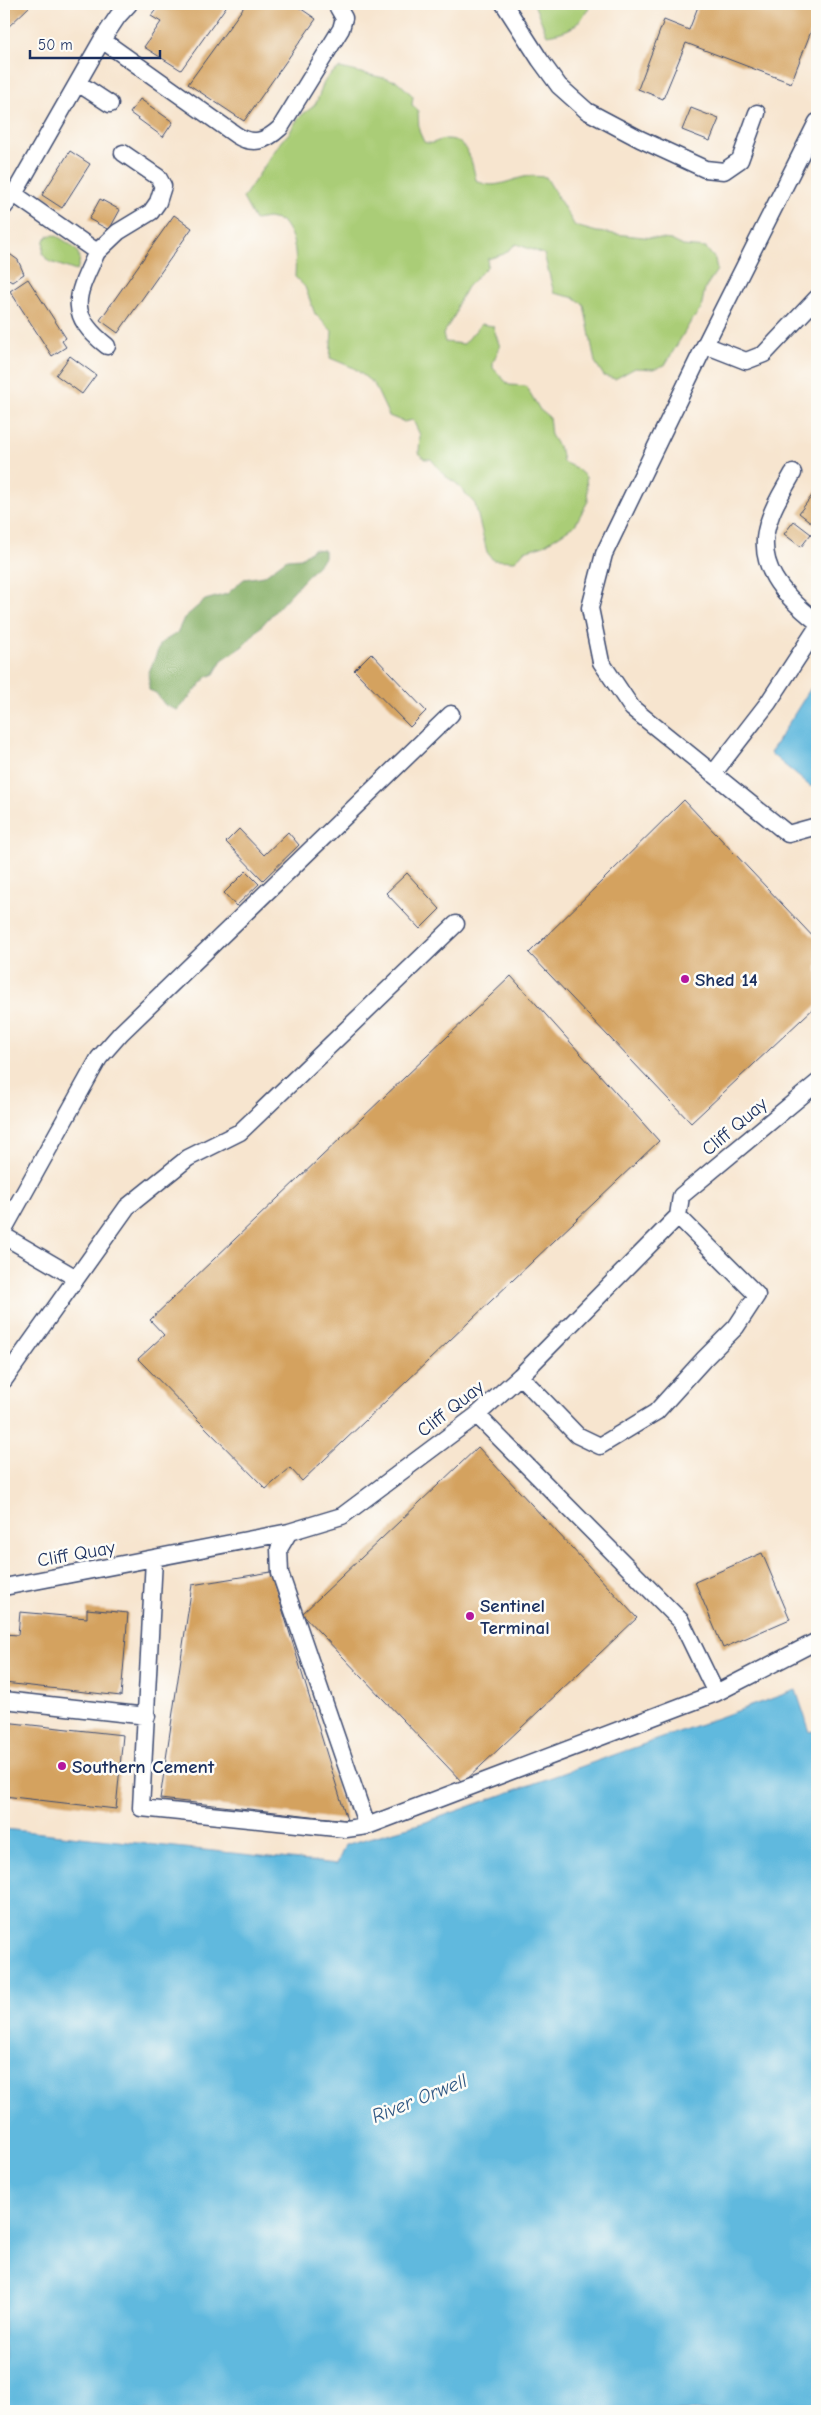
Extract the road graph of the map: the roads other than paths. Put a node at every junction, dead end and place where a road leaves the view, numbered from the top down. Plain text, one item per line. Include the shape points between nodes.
1 (129, 4) edge
2 (336, 4) edge
3 (504, 4) edge
4 (102, 40) junction
5 (78, 83) junction
6 (110, 104) dead end
7 (757, 113) dead end
8 (817, 122) edge
9 (123, 153) dead end
10 (14, 194) junction
11 (4, 207) edge
12 (97, 252) junction
13 (817, 298) edge
14 (705, 345) junction
15 (107, 346) dead end
16 (793, 473) dead end
17 (817, 622) edge
18 (817, 628) edge
19 (451, 714) dead end
20 (714, 774) junction
21 (817, 826) edge
22 (456, 924) dead end
23 (817, 1083) edge
24 (678, 1216) junction
25 (4, 1229) edge
26 (4, 1236) edge
27 (76, 1278) junction
28 (520, 1376) junction
29 (4, 1380) edge
30 (477, 1415) junction
31 (289, 1532) junction
32 (154, 1559) junction
33 (4, 1587) edge
34 (817, 1641) edge
35 (716, 1693) junction
36 (4, 1700) edge
37 (147, 1716) junction
38 (367, 1826) junction

1 - 4 street
2 - 4 street via 344,18 341,29 280,128 262,141 252,142 236,135
3 - 7 street via 559,86 587,111 705,169 724,171 740,160
4 - 5 street
5 - 6 street
5 - 10 street
8 - 14 street
9 - 12 street via 158,177 163,186 151,212 118,232
10 - 11 street
10 - 12 street
12 - 15 street via 80,288 78,301 82,320 90,332
13 - 14 street via 764,354 746,361
14 - 20 street via 604,554 590,608 600,662 632,708
16 - 17 street via 769,519 764,550 771,574 792,602
18 - 20 street via 768,703
19 - 25 street via 121,1032 99,1058
20 - 21 street via 788,834
22 - 27 street via 240,1132 188,1158 127,1206
23 - 24 street, Cliff Quay via 681,1196
24 - 28 street, Cliff Quay
24 - 28 street via 757,1295 736,1327 656,1412 600,1446 577,1435
26 - 27 street
27 - 29 street
28 - 30 street, Cliff Quay
30 - 31 street, Cliff Quay via 342,1516
30 - 35 street via 681,1621
31 - 32 street, Cliff Quay
31 - 38 street via 279,1549 280,1573
32 - 33 street, Cliff Quay
32 - 37 street
34 - 35 street
35 - 38 street
36 - 37 street
37 - 38 street via 141,1808 346,1829

